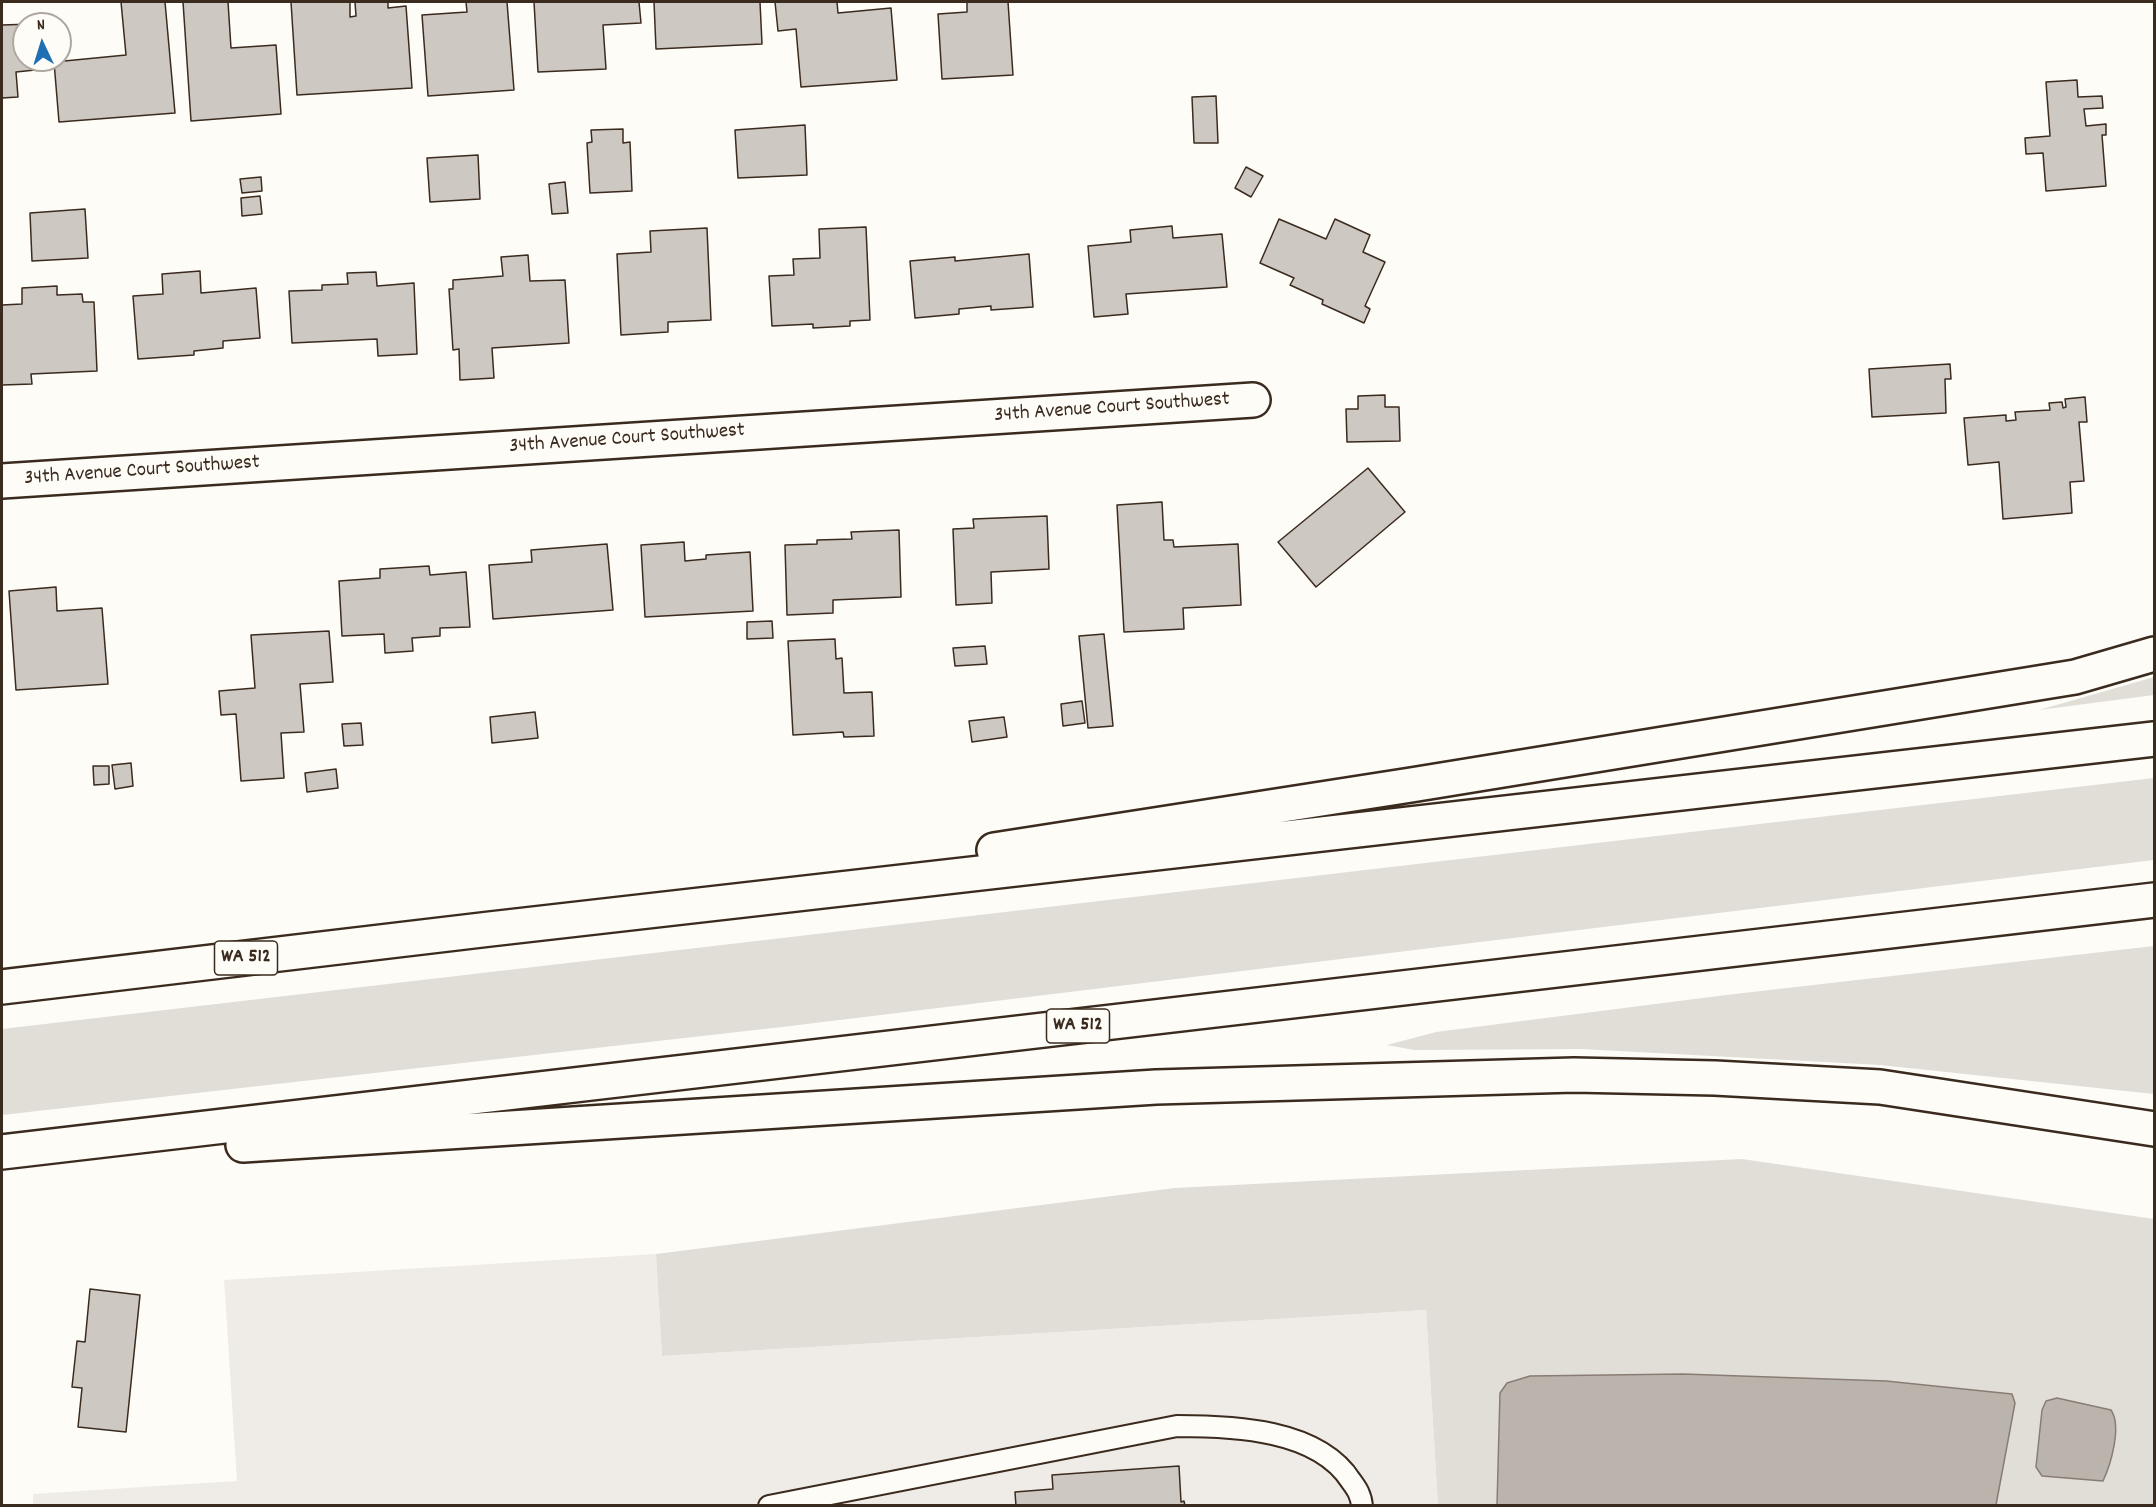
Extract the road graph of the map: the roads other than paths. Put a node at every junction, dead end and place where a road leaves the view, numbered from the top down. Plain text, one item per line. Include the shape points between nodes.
1 (1253, 400) dead end
2 (2, 481) edge
3 (2154, 654) edge
4 (2154, 739) edge
5 (2154, 900) edge
6 (490, 929) junction
7 (2, 987) edge
8 (2154, 1129) edge
9 (2, 1152) edge
10 (2, 1160) edge
11 (770, 1506) edge
12 (1362, 1506) edge

1 - 2 main road, 34th Avenue Court Southwest
3 - 6 main road via 2063,678
4 - 6 main road, WA 512
5 - 9 main road, WA 512
6 - 7 main road, WA 512
8 - 10 main road via 1880,1087 1574,1075 1156,1087
11 - 12 lane via 1177,1426 1223,1426 1272,1434 1315,1447 1344,1471 1361,1496

